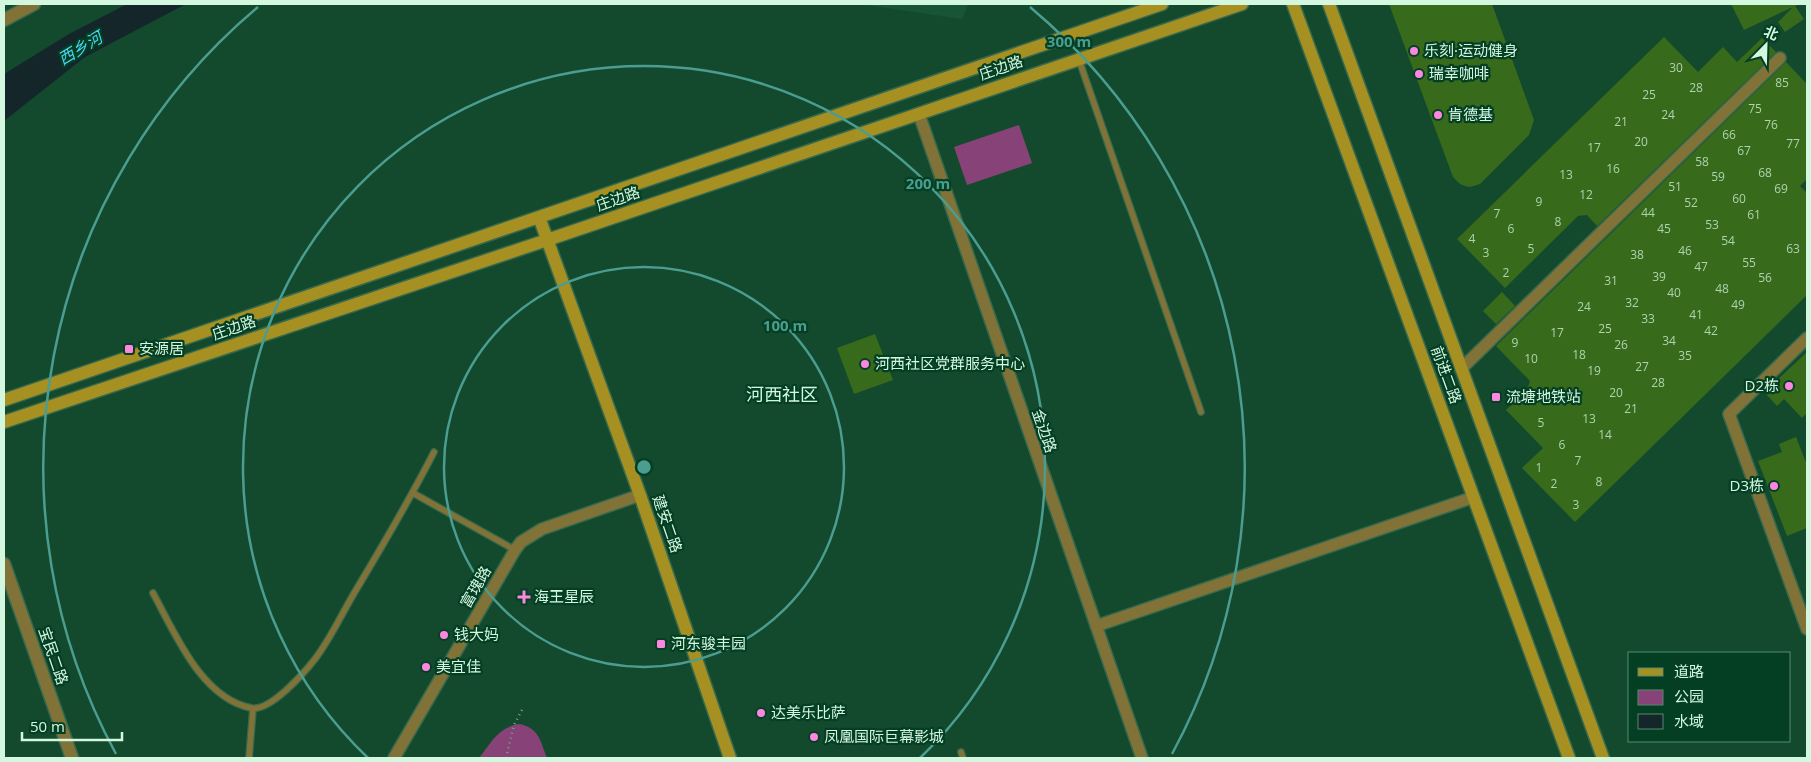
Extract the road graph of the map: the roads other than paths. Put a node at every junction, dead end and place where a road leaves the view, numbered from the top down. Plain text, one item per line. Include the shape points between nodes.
1 (34, 4) edge
2 (1162, 4) edge
3 (1242, 4) edge
4 (1294, 4) edge
5 (1329, 4) edge
6 (4, 20) edge
7 (1780, 58) dead end
8 (1079, 59) junction
9 (919, 114) junction
10 (539, 217) junction
11 (547, 240) junction
12 (1807, 338) edge
13 (1462, 369) junction
14 (6, 399) edge
15 (1201, 412) dead end
16 (17, 418) junction
17 (4, 422) edge
18 (4, 427) edge
19 (434, 452) dead end
20 (413, 493) junction
21 (640, 495) junction
22 (1474, 497) junction
23 (515, 550) junction
24 (4, 564) edge
25 (153, 593) dead end
26 (1096, 626) junction
27 (1807, 629) edge
28 (253, 709) junction
29 (72, 758) edge
30 (249, 758) edge
31 (394, 758) edge
32 (730, 758) edge
33 (1142, 758) edge
34 (1569, 758) edge
35 (1603, 758) edge

1 - 6 street
2 - 10 main road, 庄边路
3 - 8 main road, 庄边路
4 - 22 main road, 前进二路
5 - 13 main road, 前进二路
7 - 13 street
8 - 9 main road, 庄边路
8 - 15 lane
9 - 11 main road, 庄边路
9 - 26 street, 金边路
10 - 11 main road, 建安二路
10 - 14 main road, 庄边路
11 - 16 main road, 庄边路
11 - 21 main road, 建安二路
12 - 27 street via 1730,414
13 - 35 main road, 前进二路
16 - 17 main road, 庄边路
16 - 18 street
19 - 20 lane
20 - 23 lane
20 - 28 lane via 316,658 290,688 267,704
21 - 23 street, 富瑰路 via 542,529 521,542
21 - 32 main road, 建安二路
22 - 26 street
22 - 34 main road, 前进二路
23 - 31 street, 富瑰路
24 - 29 street, 宝民二路
25 - 28 lane via 194,666 215,691
26 - 33 street, 金边路
28 - 30 lane

